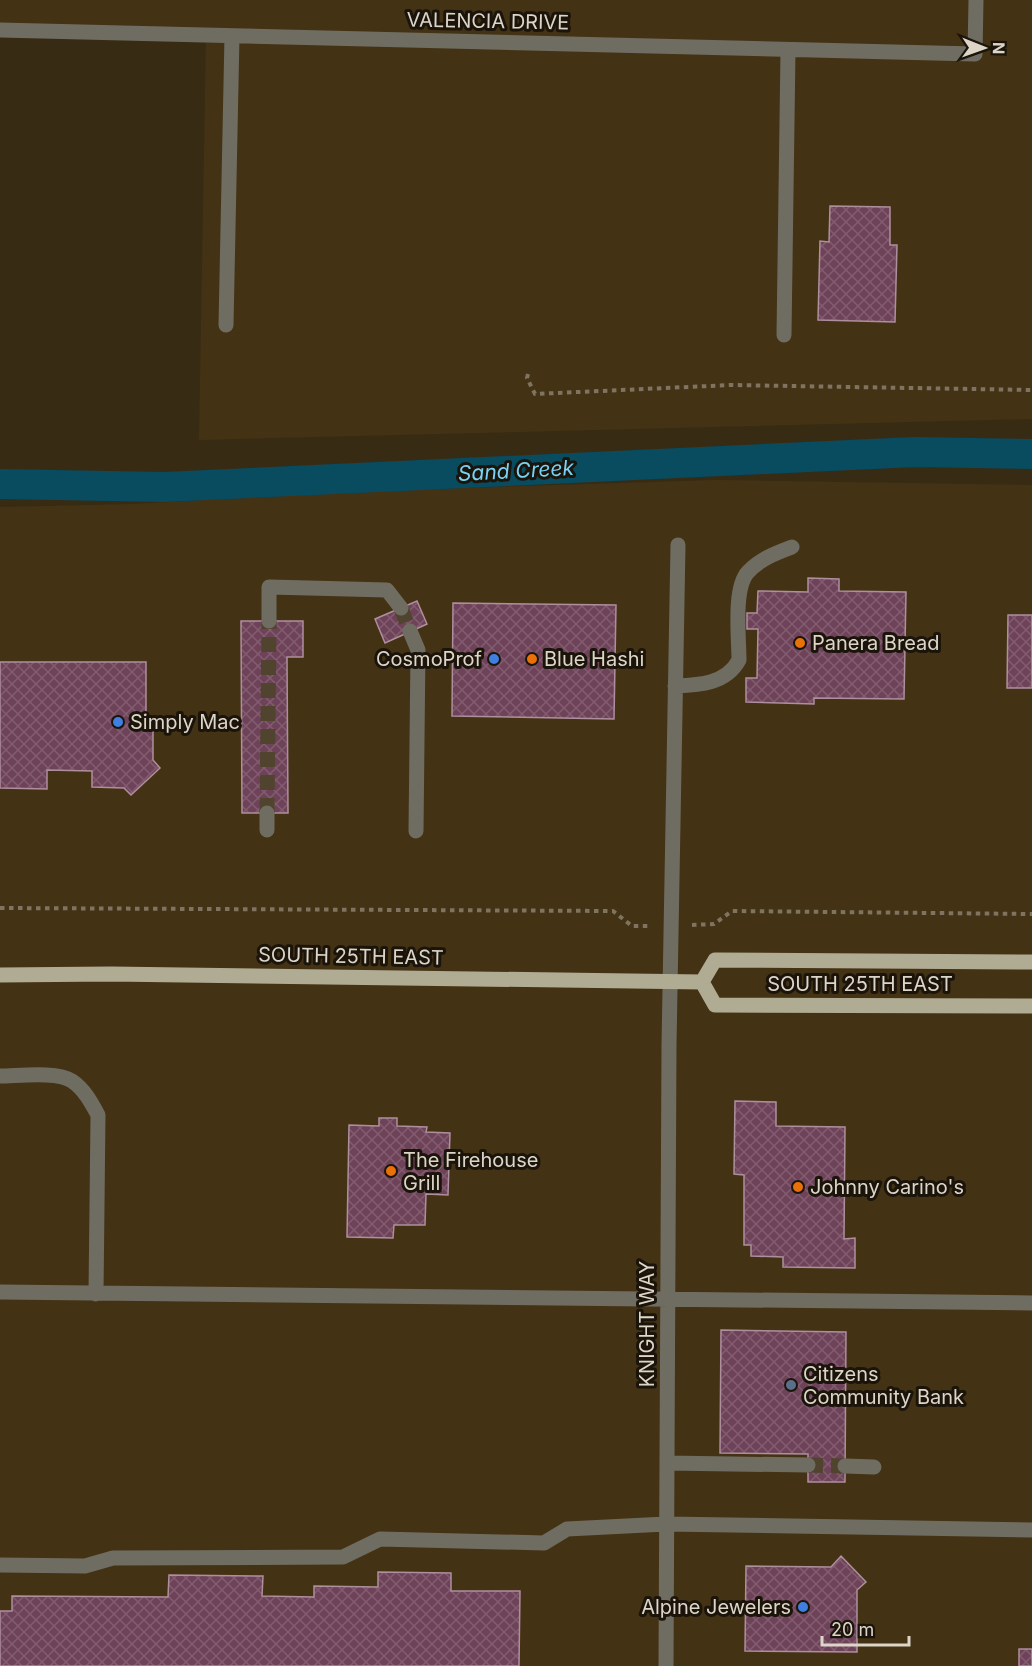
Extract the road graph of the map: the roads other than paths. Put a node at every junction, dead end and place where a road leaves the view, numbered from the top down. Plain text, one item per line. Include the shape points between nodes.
1 (976, 0) edge
2 (0, 30) edge
3 (232, 36) junction
4 (788, 50) junction
5 (226, 325) dead end
6 (784, 335) dead end
7 (678, 545) dead end
8 (792, 547) dead end
9 (401, 608) tunnel mouth
10 (269, 621) tunnel mouth
11 (410, 632) tunnel mouth
12 (675, 686) junction
13 (267, 813) tunnel mouth
14 (267, 830) dead end
15 (416, 831) dead end
16 (1032, 962) edge
17 (0, 975) edge
18 (671, 982) junction
19 (702, 982) junction
20 (1032, 1006) edge
21 (0, 1076) edge
22 (0, 1292) edge
23 (96, 1294) junction
24 (668, 1300) junction
25 (1032, 1302) edge
26 (667, 1463) junction
27 (808, 1465) tunnel mouth
28 (845, 1466) tunnel mouth
29 (874, 1467) dead end
30 (666, 1524) junction
31 (1032, 1530) edge
32 (0, 1566) edge
33 (666, 1666) edge

1 - 4 street, VALENCIA DRIVE via 975,54
2 - 3 street, VALENCIA DRIVE
3 - 4 street, VALENCIA DRIVE
3 - 5 street
4 - 6 street
7 - 12 street, KNIGHT WAY
8 - 12 street via 766,558 746,573 739,589 739,660 735,667 722,678
9 - 10 street via 387,590 269,587
11 - 15 street via 418,650
12 - 18 street, KNIGHT WAY
13 - 14 street
16 - 19 main road, SOUTH 25TH EAST via 715,960
17 - 18 main road, SOUTH 25TH EAST
18 - 19 main road, SOUTH 25TH EAST
18 - 24 street, KNIGHT WAY
19 - 20 main road, SOUTH 25TH EAST via 715,1005
21 - 23 street via 49,1075 70,1079 84,1092 98,1115
22 - 23 street
23 - 24 street
24 - 25 street
24 - 26 street, KNIGHT WAY
26 - 27 street
26 - 30 street, KNIGHT WAY
28 - 29 street
30 - 31 street
30 - 32 street via 567,1529 544,1543 380,1539 343,1557 113,1558 85,1566
30 - 33 street, KNIGHT WAY

